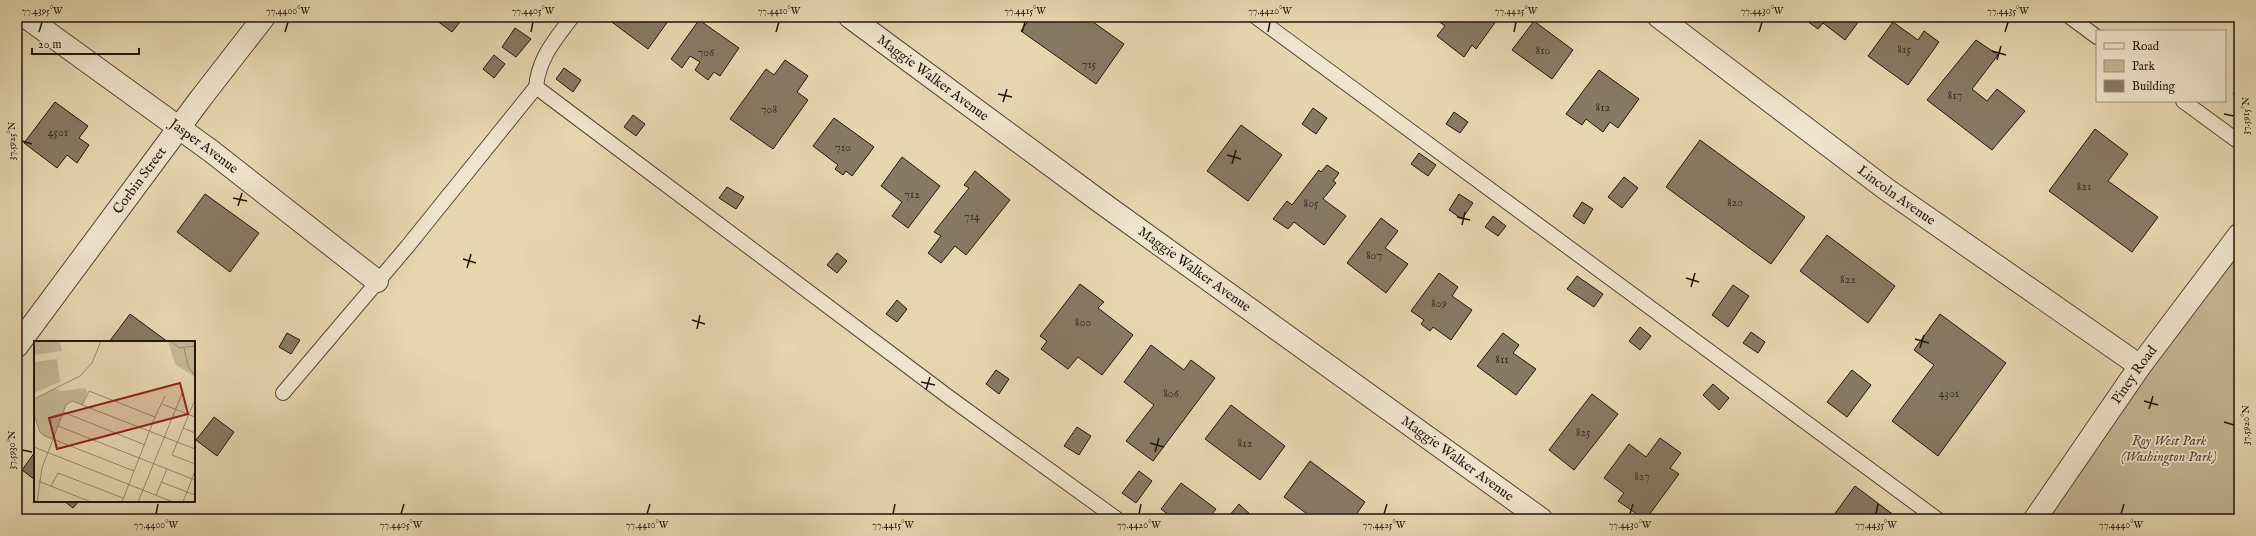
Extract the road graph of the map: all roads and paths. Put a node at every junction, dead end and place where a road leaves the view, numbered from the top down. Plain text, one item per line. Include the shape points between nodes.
1 (26, 17) edge
2 (264, 17) edge
3 (572, 17) edge
4 (850, 17) edge
5 (1256, 17) edge
6 (1659, 17) edge
7 (2070, 17) edge
8 (2096, 36) edge
9 (536, 86) junction
10 (2184, 102) edge
11 (179, 127) junction
12 (2239, 142) edge
13 (2239, 235) edge
14 (377, 281) junction
15 (17, 346) edge
16 (2140, 366) junction
17 (283, 393) dead end
18 (1117, 519) edge
19 (1541, 519) edge
20 (1937, 519) edge
21 (2035, 519) edge

1 - 11 street, Jasper Avenue
2 - 11 street, Corbin Street
3 - 9 lane via 547,51 538,69
4 - 19 street, Maggie Walker Avenue via 1102,203
5 - 20 lane
6 - 16 street, Lincoln Avenue via 1886,189
7 - 8 lane
9 - 14 lane
9 - 18 lane via 950,398
10 - 12 lane
11 - 14 street, Jasper Avenue
11 - 15 street, Corbin Street
13 - 16 street, Piney Road
14 - 17 lane
16 - 21 street, Piney Road

